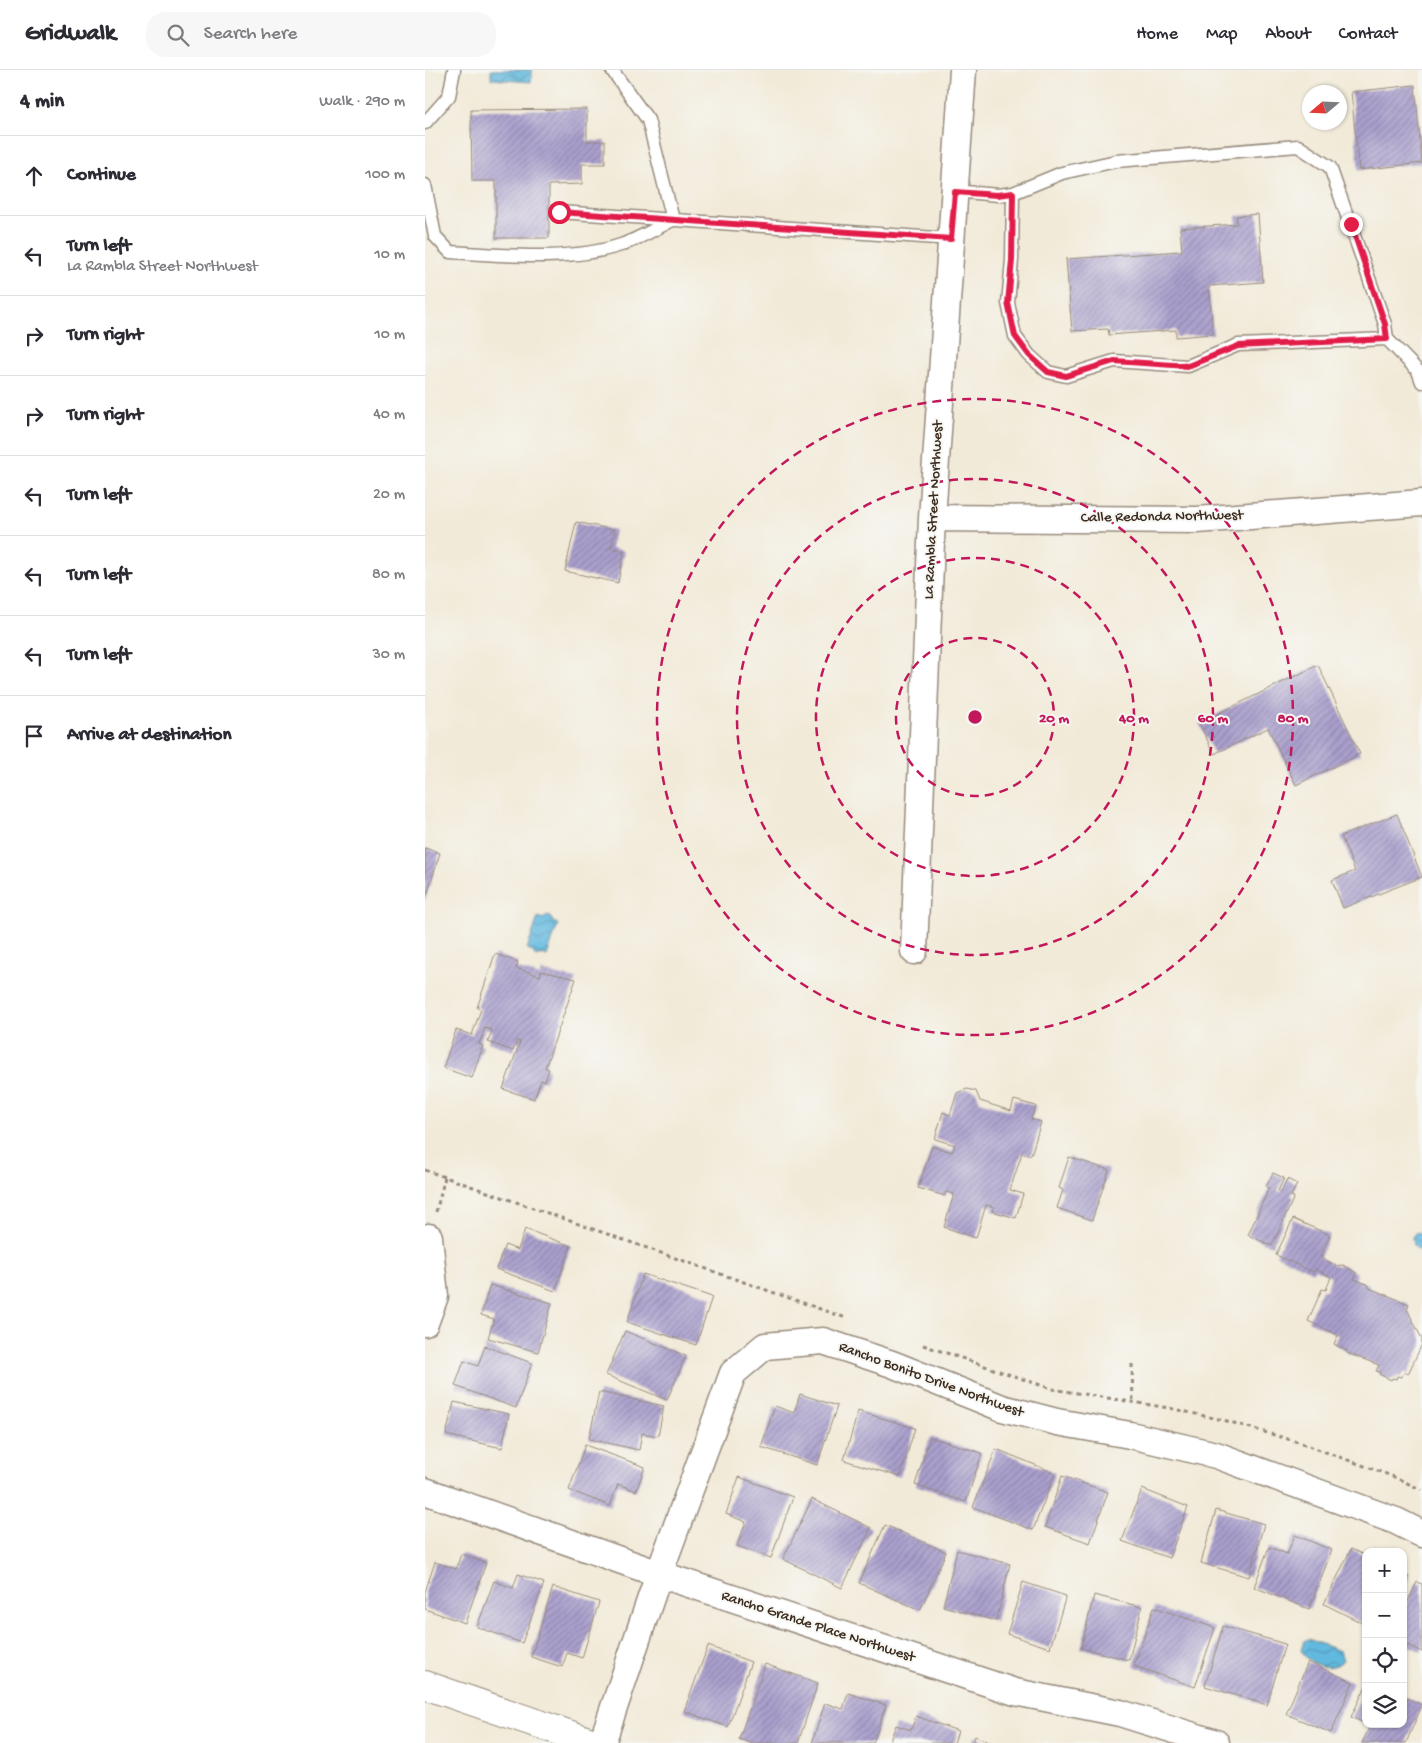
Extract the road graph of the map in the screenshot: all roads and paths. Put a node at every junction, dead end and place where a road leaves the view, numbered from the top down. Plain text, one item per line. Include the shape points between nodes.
1 (454, 70) edge
2 (612, 70) edge
3 (963, 70) edge
4 (425, 124) edge
5 (425, 185) edge
6 (955, 192) junction
7 (1013, 193) junction
8 (559, 212) dead end
9 (673, 220) junction
10 (951, 239) junction
11 (1387, 339) junction
12 (1422, 382) edge
13 (1422, 503) edge
14 (932, 518) junction
15 (914, 951) dead end
16 (425, 1170) edge
17 (445, 1177) junction
18 (429, 1238) joint
19 (848, 1319) dead end
20 (425, 1323) edge
21 (914, 1342) dead end
22 (1132, 1364) dead end
23 (1133, 1402) junction
24 (1130, 1435) junction
25 (1422, 1490) edge
26 (425, 1491) edge
27 (1422, 1534) edge
28 (659, 1574) junction
29 (425, 1685) edge
30 (594, 1743) edge
31 (603, 1743) edge
32 (1216, 1743) edge

1 - 4 lane via 449,96
2 - 9 lane via 648,120
3 - 6 street, La Rambla Street Northwest
5 - 9 lane via 435,236 450,252 559,255 594,252 623,245
6 - 7 lane
6 - 10 street, La Rambla Street Northwest
7 - 11 lane via 1062,173 1116,161 1298,146 1330,167 1385,324
7 - 11 lane via 1008,303 1015,336 1029,355 1048,372 1066,376 1114,361 1188,366 1238,346
8 - 9 lane
9 - 10 lane
10 - 14 street, La Rambla Street Northwest
11 - 12 lane via 1418,371
13 - 14 street, Calle Redonda Northwest via 1197,520
14 - 15 street, La Rambla Street Northwest
16 - 17 path
17 - 18 path
17 - 19 path
18 - 20 street via 435,1296
21 - 23 path via 1052,1389
22 - 23 path
23 - 24 path
23 - 25 path via 1227,1420 1373,1469
24 - 27 street, Rancho Bonito Drive Northwest via 1215,1455 1396,1521
24 - 28 street, Rancho Bonito Drive Northwest via 1002,1408 892,1364 823,1341 765,1346 733,1373
26 - 28 street, Rancho Grande Place Northwest
28 - 31 street, Rancho Bonito Drive Northwest
28 - 32 street, Rancho Grande Place Northwest via 1015,1692 1120,1713
29 - 30 street

